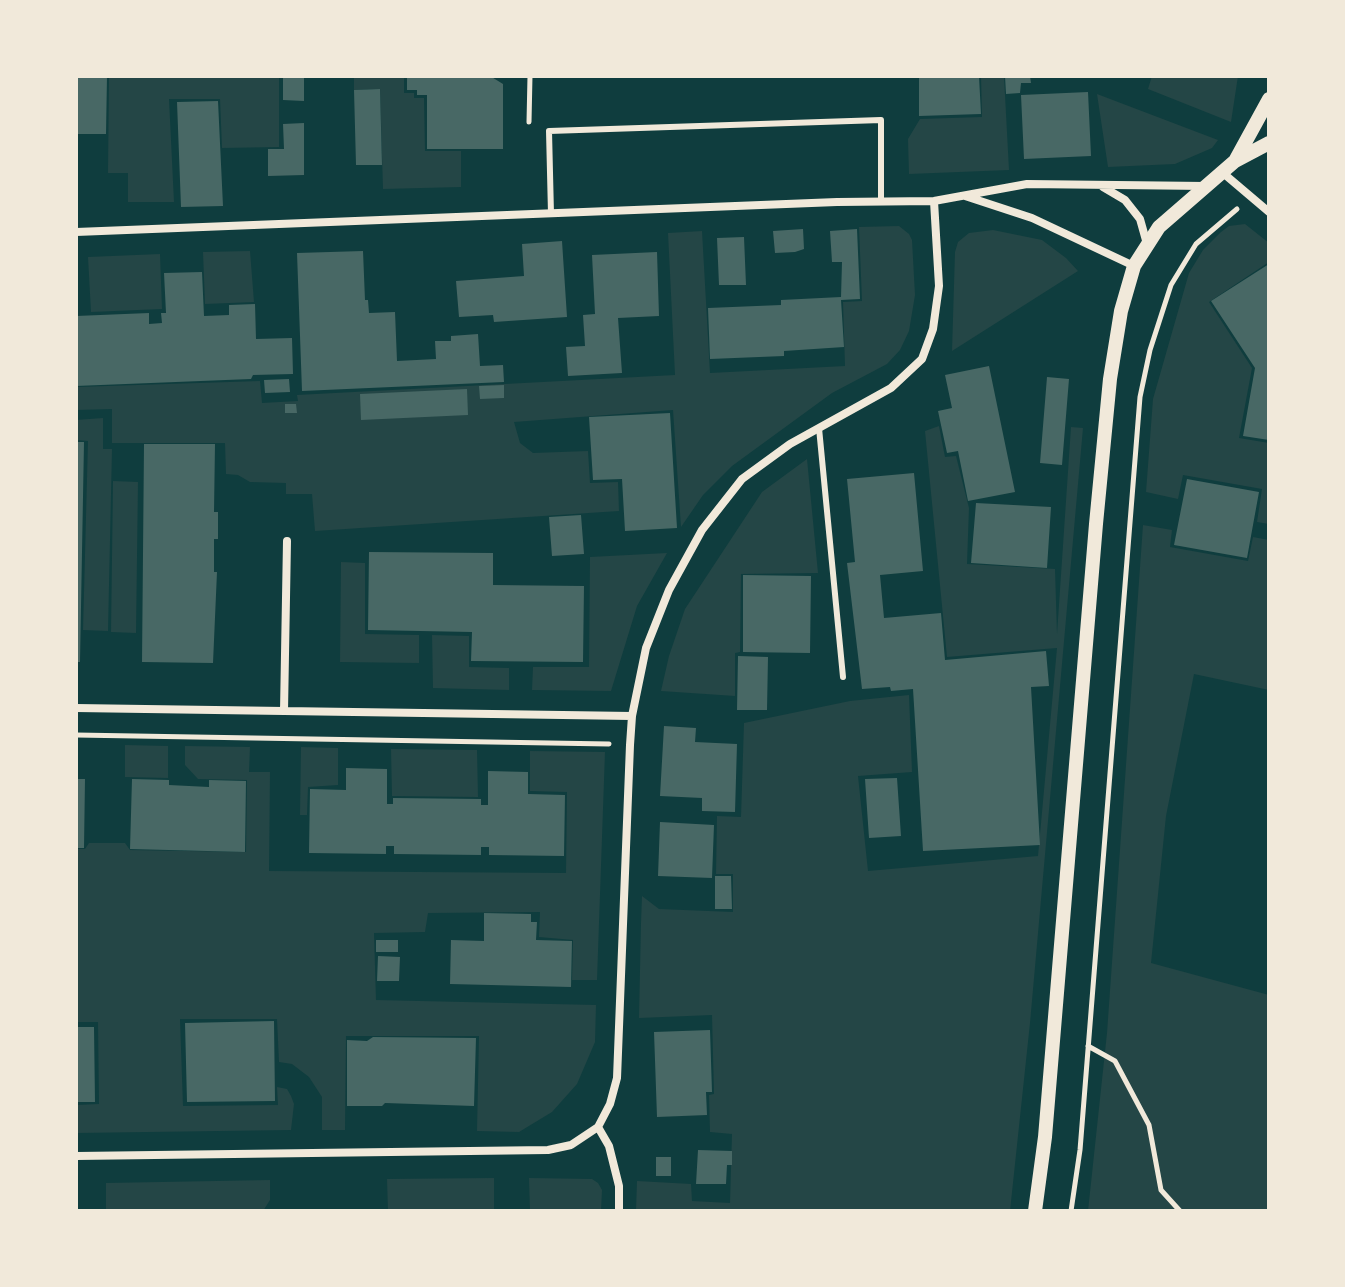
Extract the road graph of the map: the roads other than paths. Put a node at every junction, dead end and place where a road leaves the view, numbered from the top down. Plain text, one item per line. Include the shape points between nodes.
1 (1269, 99) edge
2 (1269, 143) edge
3 (1235, 161) junction
4 (1223, 173) junction
5 (1103, 186) junction
6 (1206, 186) junction
7 (965, 196) junction
8 (881, 201) junction
9 (934, 201) junction
10 (1269, 212) edge
11 (551, 214) junction
12 (76, 232) edge
13 (1147, 244) junction
14 (1134, 266) junction
15 (819, 428) junction
16 (287, 541) dead end
17 (843, 677) dead end
18 (76, 708) edge
19 (284, 711) junction
20 (632, 716) junction
21 (598, 1127) junction
22 (76, 1156) edge
23 (619, 1211) edge
24 (1035, 1211) edge

1 - 3 street
2 - 3 street
3 - 4 street
4 - 6 street
4 - 10 street
5 - 6 street
5 - 7 street via 1027,184
5 - 13 street via 1125,200 1140,219
6 - 13 street
7 - 9 street
7 - 14 street via 1032,218
8 - 9 street
8 - 11 street
8 - 11 lane via 881,120 565,130 549,131
9 - 15 street via 939,286 922,359 891,388
11 - 12 street
13 - 14 street
14 - 24 street via 1110,379
15 - 17 lane
15 - 20 street via 742,479 702,530 669,590 646,648
16 - 19 street
18 - 19 street
19 - 20 street
20 - 21 street via 617,1078
21 - 22 street via 571,1145 548,1150
21 - 23 street via 616,1173

